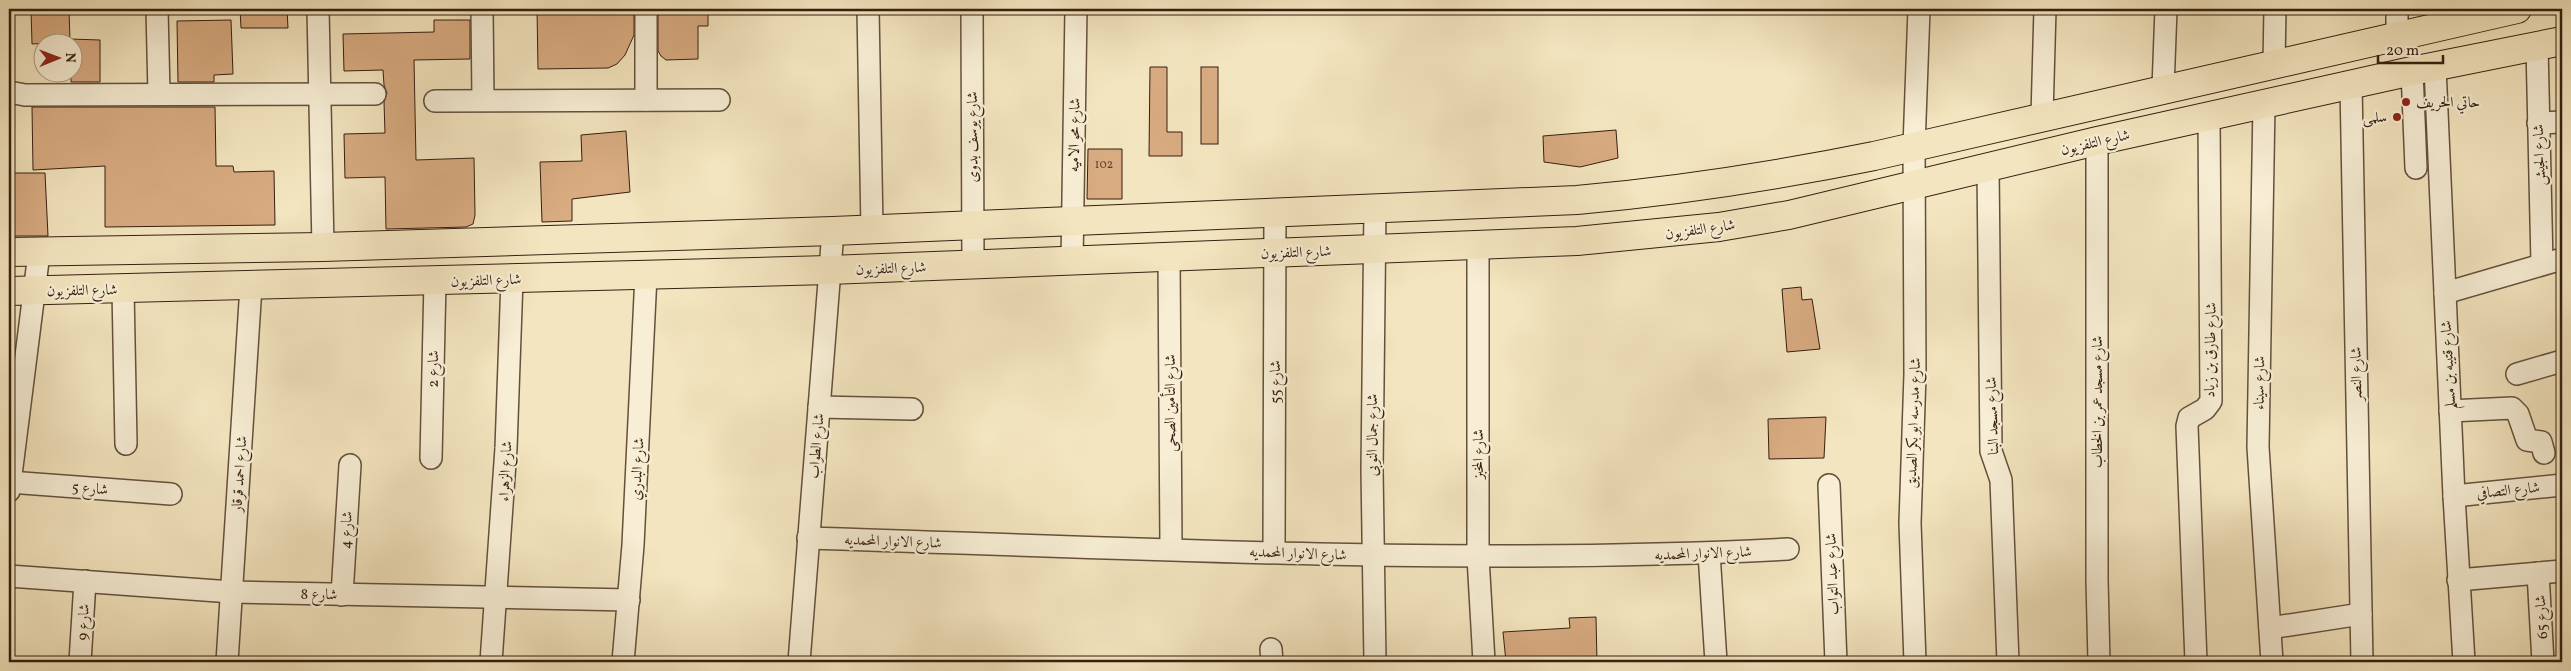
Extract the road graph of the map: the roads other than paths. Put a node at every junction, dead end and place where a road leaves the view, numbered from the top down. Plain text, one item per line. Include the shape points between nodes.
1 (157, 9) edge
2 (318, 9) edge
3 (482, 9) edge
4 (646, 9) edge
5 (868, 9) edge
6 (972, 9) edge
7 (1076, 9) edge
8 (1919, 9) edge
9 (2045, 9) edge
10 (2166, 9) edge
11 (2275, 9) edge
12 (2518, 9) edge
13 (2397, 22) edge
14 (2550, 43) edge
15 (2274, 63) junction
16 (2423, 69) junction
17 (2351, 85) junction
18 (2163, 88) junction
19 (9, 92) edge
20 (320, 93) junction
21 (159, 94) junction
22 (375, 94) dead end
23 (483, 100) junction
24 (646, 100) junction
25 (720, 100) dead end
26 (435, 101) dead end
27 (2264, 104) junction
28 (2042, 116) junction
29 (2209, 116) junction
30 (2562, 122) edge
31 (2538, 123) junction
32 (1956, 136) junction
33 (2097, 141) junction
34 (1914, 147) junction
35 (1988, 167) junction
36 (2416, 168) dead end
37 (1957, 174) junction
38 (1915, 184) junction
39 (1577, 200) junction
40 (1375, 208) junction
41 (1275, 212) junction
42 (1073, 220) junction
43 (972, 225) junction
44 (872, 229) junction
45 (833, 231) junction
46 (1577, 241) junction
47 (1478, 245) junction
48 (323, 247) junction
49 (1374, 248) junction
50 (9, 252) edge
51 (1275, 252) junction
52 (39, 253) junction
53 (1169, 257) junction
54 (1072, 261) junction
55 (2552, 261) edge
56 (973, 265) junction
57 (829, 270) junction
58 (646, 275) junction
59 (512, 279) junction
60 (435, 281) junction
61 (251, 286) junction
62 (123, 289) junction
63 (22, 291) edge
64 (2445, 293) junction
65 (2562, 361) edge
66 (2517, 374) dead end
67 (819, 407) junction
68 (912, 409) dead end
69 (2450, 411) junction
70 (126, 444) dead end
71 (2544, 453) dead end
72 (431, 458) dead end
73 (350, 465) dead end
74 (9, 485) edge
75 (1829, 485) dead end
76 (2562, 485) edge
77 (171, 494) dead end
78 (2454, 496) junction
79 (808, 538) junction
80 (1171, 549) junction
81 (1788, 549) dead end
82 (1274, 552) junction
83 (1709, 553) junction
84 (1373, 555) junction
85 (1478, 557) junction
86 (2562, 570) edge
87 (2538, 573) junction
88 (9, 576) edge
89 (2458, 580) junction
90 (85, 581) junction
91 (232, 592) junction
92 (342, 595) junction
93 (496, 598) junction
94 (629, 600) junction
95 (2361, 614) junction
96 (2270, 628) junction
97 (80, 662) edge
98 (227, 662) edge
99 (491, 662) edge
100 (623, 662) edge
101 (799, 662) edge
102 (1375, 662) edge
103 (1484, 662) edge
104 (1716, 662) edge
105 (1836, 662) edge
106 (1915, 662) edge
107 (2008, 662) edge
108 (2100, 662) edge
109 (2196, 662) edge
110 (2272, 662) edge
111 (2362, 662) edge
112 (2464, 662) edge
113 (2543, 662) edge

1 - 21 street
2 - 20 street
3 - 23 street
4 - 24 street
5 - 44 street
6 - 43 street, شارع يوسف بدوى
7 - 42 street, شارع محو الاميه
8 - 34 street, شارع مدرسه ابو بكر الصديق
9 - 28 street
10 - 18 street
11 - 15 street
12 - 13 main road
13 - 15 main road
14 - 16 main road, شارع التلفزيون
14 - 31 street, شارع الجيش
15 - 18 main road
16 - 17 main road, شارع التلفزيون
16 - 36 street
16 - 64 street, شارع قتيبه بن مسلم
17 - 27 main road, شارع التلفزيون
17 - 95 street, شارع النصر
18 - 28 main road
19 - 21 street via 25,95
20 - 21 street
20 - 22 street
20 - 48 street
23 - 24 street
23 - 26 street
24 - 25 street
27 - 29 main road, شارع التلفزيون
27 - 96 street, شارع سيناء via 2258,447
28 - 32 main road
29 - 33 main road, شارع التلفزيون
29 - 109 street, شارع طارق بن زياد via 2211,396 2208,406 2189,418 2187,426
30 - 31 street
31 - 55 street, شارع الجيش
32 - 34 main road
32 - 37 main road
33 - 35 main road, شارع التلفزيون
33 - 108 street, شارع مسجد عمر بن الخطاب via 2097,580
34 - 38 street, شارع مدرسه ابو بكر الصديق
34 - 39 main road via 1774,176
35 - 37 main road, شارع التلفزيون
35 - 107 street, شارع مسجد البنا via 1991,450 2001,480
37 - 38 main road, شارع التلفزيون
38 - 46 main road, شارع التلفزيون via 1789,215 1719,227
38 - 106 street, شارع مدرسه ابو بكر الصديق via 1915,374 1910,523
39 - 40 main road
39 - 46 main road
40 - 41 main road
40 - 49 street, شارع جمال النوبى
41 - 42 main road
41 - 51 street, شارع 55
42 - 43 main road
42 - 54 street, شارع محو الاميه
43 - 44 main road
43 - 56 street, شارع يوسف بدوى
44 - 45 main road
45 - 48 main road
45 - 57 street, شارع الطواب
46 - 47 main road, شارع التلفزيون
47 - 49 main road, شارع التلفزيون
47 - 85 street, شارع المخبز
48 - 52 main road
49 - 51 main road, شارع التلفزيون
49 - 84 street, شارع جمال النوبى
50 - 52 main road
51 - 53 main road, شارع التلفزيون
51 - 82 street, شارع 55
52 - 63 street
53 - 54 main road, شارع التلفزيون
53 - 80 street, شارع التأمين الصحى
54 - 56 main road, شارع التلفزيون
55 - 64 street, شارع الجيش
56 - 57 main road, شارع التلفزيون
57 - 58 main road, شارع التلفزيون
57 - 67 street, شارع الطواب
58 - 59 main road, شارع التلفزيون
58 - 94 street, شارع البدري
59 - 60 main road, شارع التلفزيون
59 - 93 street, شارع الزهراء
60 - 61 main road, شارع التلفزيون
60 - 72 street, شارع 2
61 - 62 main road, شارع التلفزيون
61 - 91 street, شارع احمد قرقار
62 - 63 main road, شارع التلفزيون
62 - 70 street
63 - 74 street
64 - 69 street, شارع قتيبه بن مسلم
65 - 66 street
67 - 68 street
67 - 79 street, شارع الطواب
69 - 71 street via 2512,408 2518,414 2527,440 2539,440
69 - 78 street, شارع قتيبه بن مسلم
73 - 92 street, شارع 4
74 - 77 street, شارع 5
75 - 105 street, شارع عبد التواب
76 - 78 street, شارع التصافي
78 - 89 street, شارع قتيبه بن مسلم
79 - 80 street, شارع الانوار المحمديه
79 - 101 street, شارع الطواب
80 - 82 street, شارع الانوار المحمديه
81 - 83 street, شارع الانوار المحمديه
82 - 84 street, شارع الانوار المحمديه
83 - 85 street, شارع الانوار المحمديه
83 - 104 street
84 - 85 street, شارع الانوار المحمديه
84 - 102 street, شارع جمال النوبى
85 - 103 street, شارع المخبز
86 - 87 street
87 - 89 street
87 - 113 street, شارع 65
88 - 90 street, شارع 8
89 - 112 street, شارع قتيبه بن مسلم
90 - 91 street, شارع 8
90 - 97 street, شارع 9
91 - 92 street, شارع 8
91 - 98 street, شارع احمد قرقار
92 - 93 street, شارع 8
93 - 94 street, شارع 8
93 - 99 street, شارع الزهراء
94 - 100 street, شارع البدري
95 - 96 street
95 - 111 street, شارع النصر
96 - 110 street, شارع سيناء

